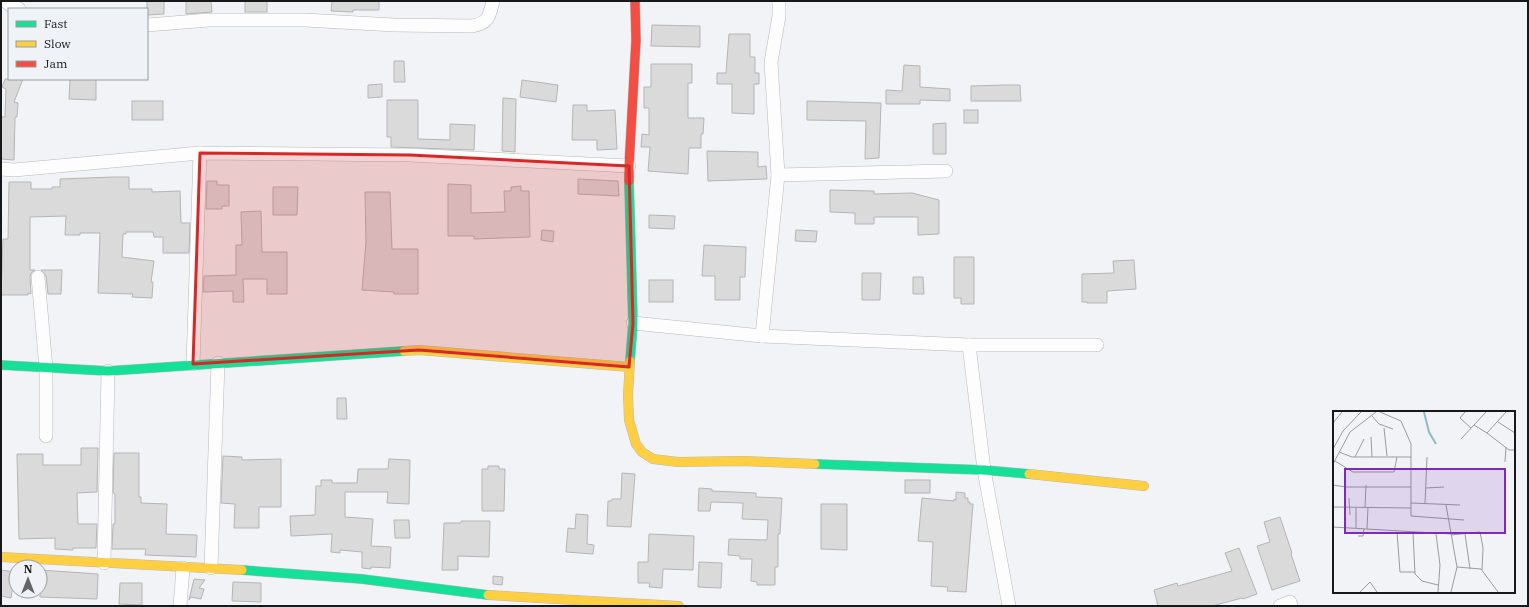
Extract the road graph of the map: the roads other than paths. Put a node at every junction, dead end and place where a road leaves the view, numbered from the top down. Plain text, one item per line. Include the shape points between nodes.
1 (5, 1) edge
2 (493, 1) edge
3 (635, 1) edge
4 (780, 1) edge
5 (17, 8) edge
6 (148, 25) edge
7 (200, 153) junction
8 (629, 166) junction
9 (1, 169) edge
10 (946, 171) dead end
11 (778, 175) junction
12 (38, 277) dead end
13 (632, 323) junction
14 (762, 336) junction
15 (969, 344) junction
16 (1097, 345) dead end
17 (218, 363) junction
18 (193, 364) junction
19 (1, 365) edge
20 (629, 367) junction
21 (46, 368) junction
22 (108, 370) junction
23 (46, 436) dead end
24 (984, 470) junction
25 (1144, 486) dead end
26 (1, 557) edge
27 (104, 564) junction
28 (183, 568) junction
29 (211, 568) junction
30 (500, 601) edge
31 (651, 605) edge
32 (180, 606) edge
33 (679, 606) edge
34 (1009, 606) edge
35 (1280, 606) edge
36 (1291, 606) edge

1 - 5 street
2 - 6 street via 490,16 483,24 472,26 305,20 209,20
3 - 8 street via 636,40
4 - 11 street via 771,62
7 - 8 street via 410,155
7 - 9 street via 14,170
7 - 18 street
8 - 13 street
10 - 11 street
11 - 14 street
12 - 21 street
13 - 14 street
13 - 20 street
14 - 15 street
15 - 16 street
15 - 24 street
17 - 18 street
17 - 20 street via 420,350
17 - 29 street
18 - 22 street
19 - 21 street
20 - 24 street via 629,420 636,444 642,452 653,459 678,462 743,461
21 - 22 street
21 - 23 street
22 - 27 street
24 - 25 street
24 - 34 street
26 - 27 street
27 - 28 street
28 - 29 street
28 - 32 street
29 - 30 street via 362,579
30 - 31 street
31 - 33 street
35 - 36 street via 1290,602

